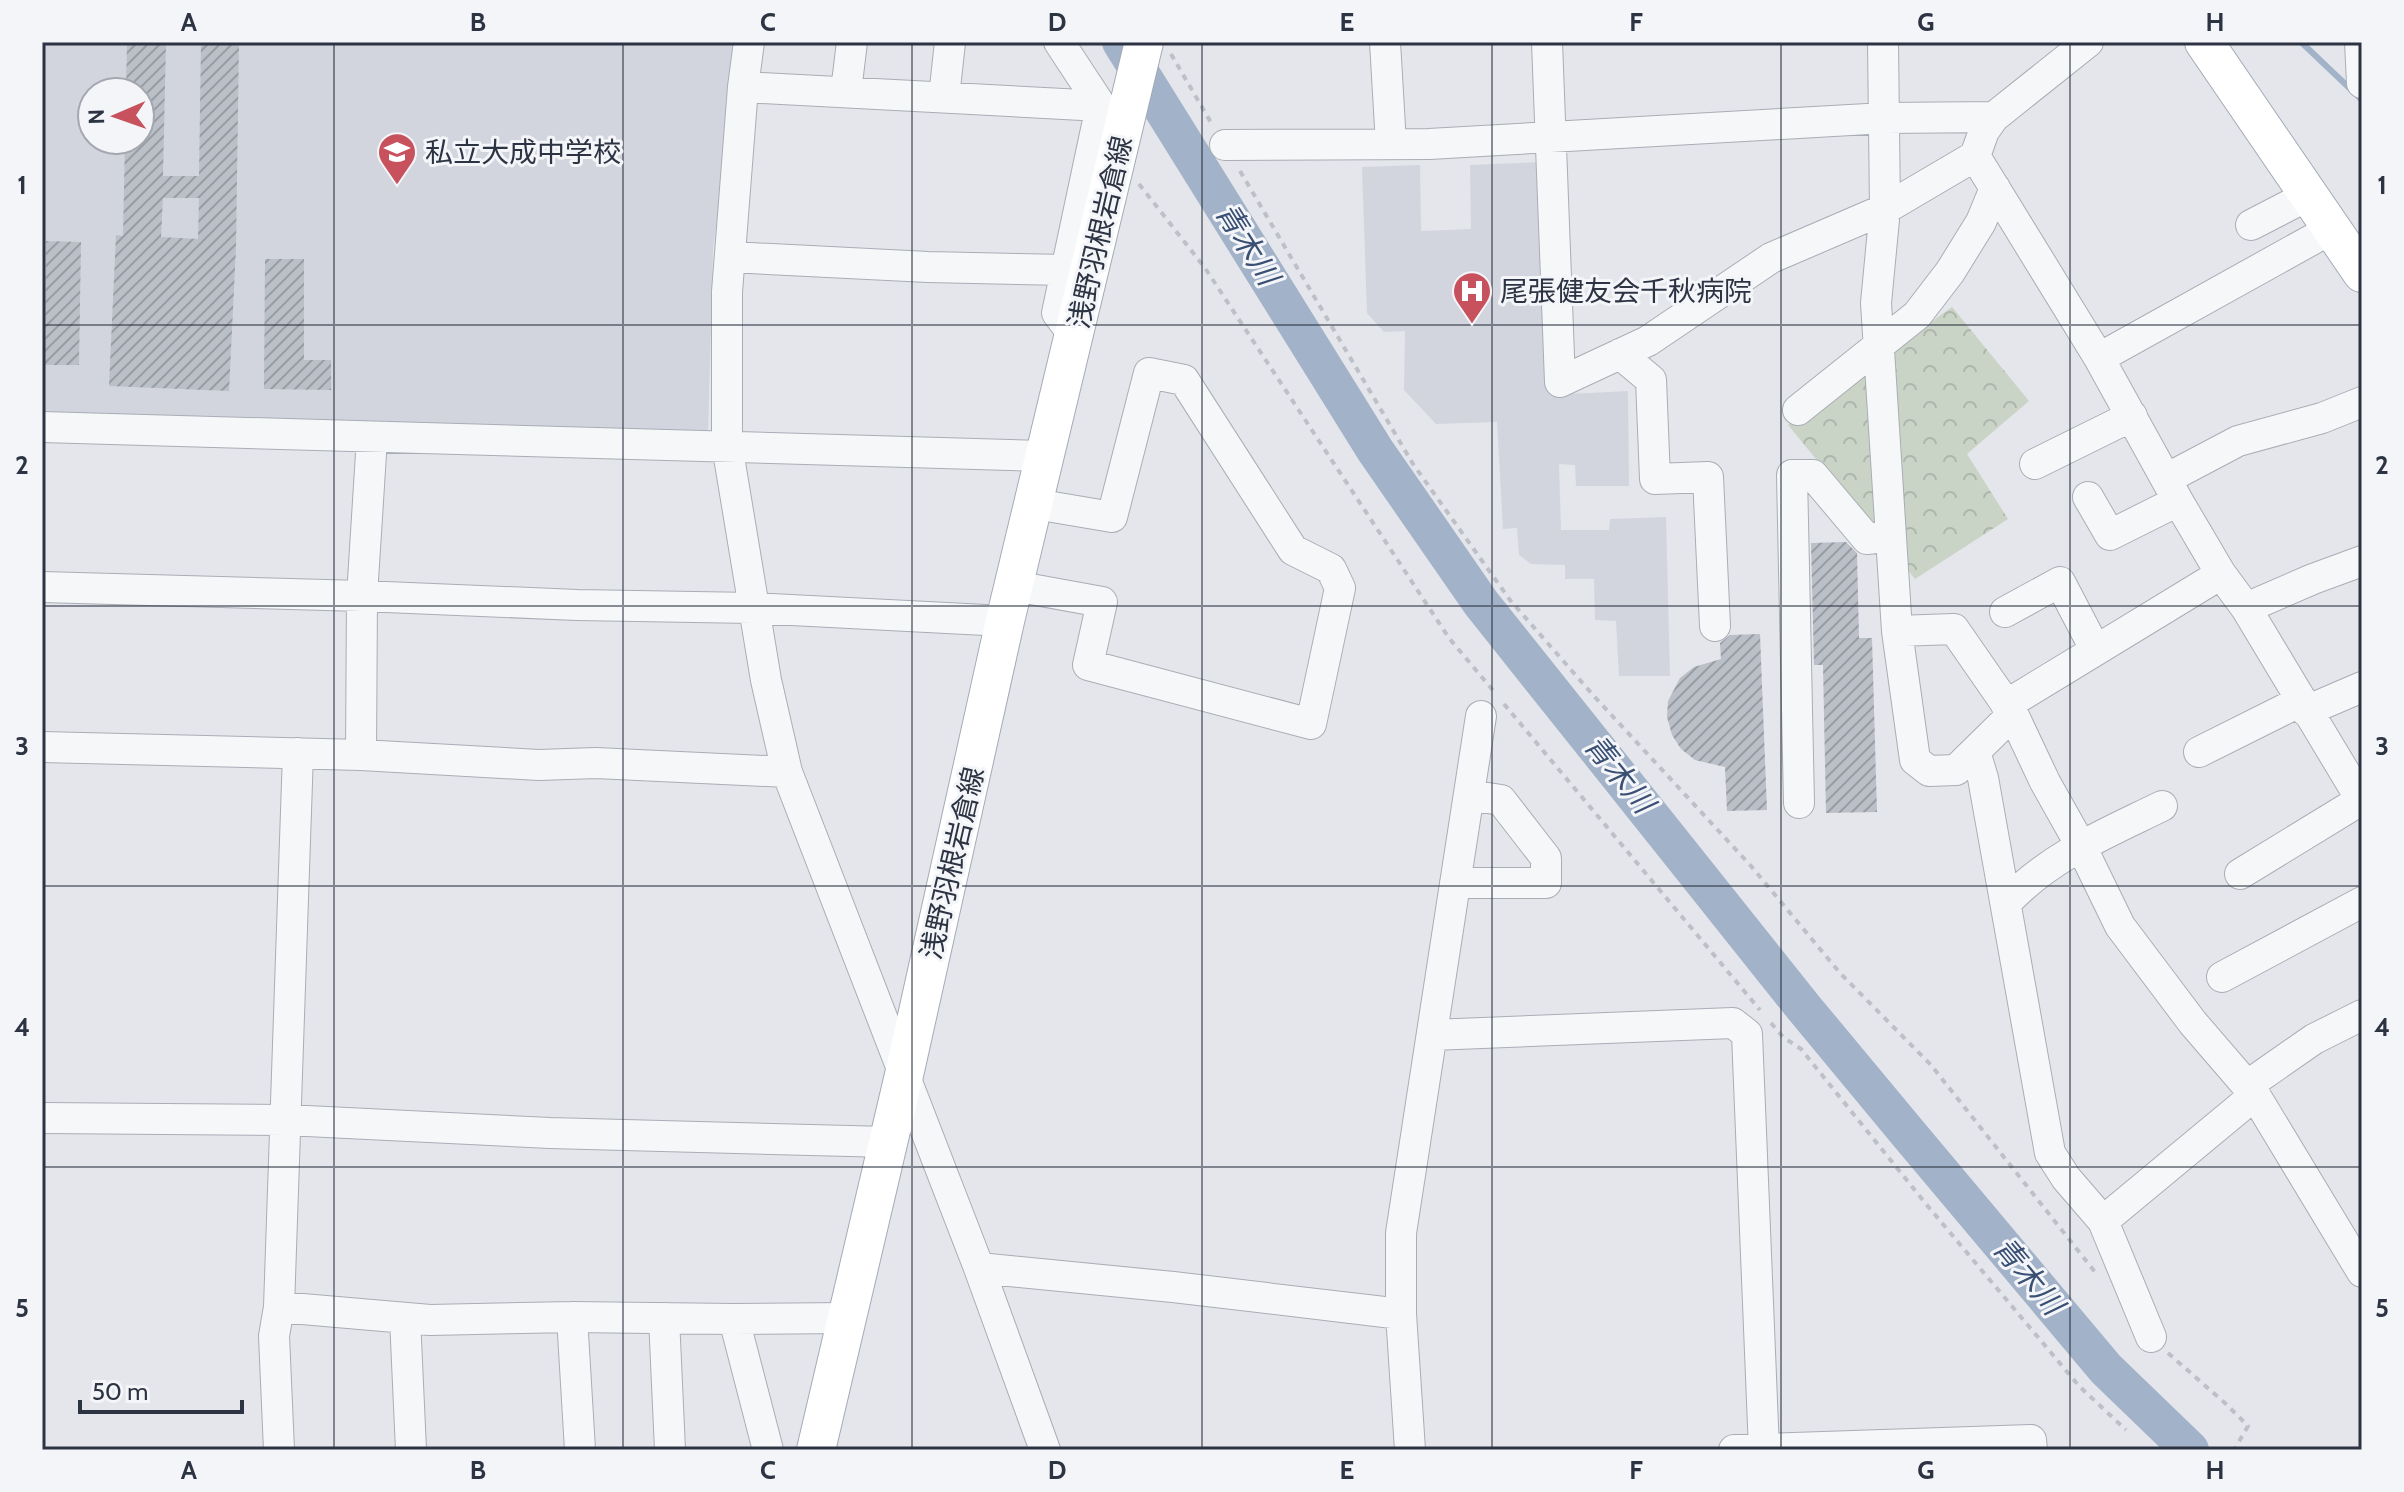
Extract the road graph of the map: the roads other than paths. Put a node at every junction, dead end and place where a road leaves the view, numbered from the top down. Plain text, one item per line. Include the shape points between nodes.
1 (749, 42) edge
2 (852, 42) edge
3 (950, 42) edge
4 (1059, 42) edge
5 (1144, 42) edge
6 (1385, 42) edge
7 (1547, 42) edge
8 (1883, 42) edge
9 (2088, 42) edge
10 (2204, 42) edge
11 (2360, 42) edge
12 (2362, 83) edge
13 (743, 87) junction
14 (846, 91) junction
15 (944, 97) junction
16 (1101, 106) junction
17 (1994, 117) junction
18 (1885, 118) junction
19 (1549, 136) junction
20 (1391, 144) junction
21 (1225, 145) road end
22 (1975, 156) junction
23 (1995, 188) junction
24 (2309, 195) junction
25 (1885, 209) junction
26 (2251, 225) dead end
27 (2333, 228) junction
28 (730, 257) junction
29 (1067, 270) junction
30 (2362, 273) edge
31 (1078, 322) junction
32 (1880, 344) junction
33 (1620, 354) junction
34 (2099, 358) junction
35 (2362, 402) edge
36 (1798, 410) dead end
37 (2132, 416) junction
38 (42, 427) edge
39 (372, 438) junction
40 (727, 445) junction
41 (1046, 456) junction
42 (2035, 464) dead end
43 (2172, 490) junction
44 (2088, 497) dead end
45 (1035, 504) junction
46 (1891, 536) junction
47 (2362, 561) edge
48 (2221, 574) junction
49 (42, 587) edge
50 (362, 596) junction
51 (1010, 604) junction
52 (753, 608) junction
53 (2246, 608) junction
54 (2005, 612) dead end
55 (1715, 626) dead end
56 (1897, 631) junction
57 (2095, 649) junction
58 (2362, 687) edge
59 (2303, 706) junction
60 (2010, 709) junction
61 (1481, 716) dead end
62 (42, 747) edge
63 (1975, 752) junction
64 (2199, 752) dead end
65 (298, 753) junction
66 (361, 755) junction
67 (787, 772) junction
68 (1469, 795) junction
69 (2362, 801) edge
70 (1799, 803) dead end
71 (2162, 806) dead end
72 (2081, 846) junction
73 (2240, 874) dead end
74 (1455, 883) junction
75 (2362, 902) edge
76 (2006, 903) junction
77 (2222, 977) dead end
78 (2362, 1015) edge
79 (1432, 1035) junction
80 (904, 1075) junction
81 (2251, 1090) junction
82 (42, 1118) edge
83 (286, 1120) junction
84 (888, 1142) junction
85 (2103, 1221) junction
86 (979, 1268) junction
87 (2362, 1272) edge
88 (279, 1307) junction
89 (1401, 1314) junction
90 (572, 1317) junction
91 (405, 1318) junction
92 (664, 1318) junction
93 (847, 1318) junction
94 (734, 1319) junction
95 (2151, 1337) road end
96 (1764, 1449) edge
97 (279, 1450) edge
98 (411, 1450) edge
99 (580, 1450) edge
100 (670, 1450) edge
101 (768, 1450) edge
102 (816, 1450) edge
103 (1045, 1450) edge
104 (1410, 1450) edge
105 (1734, 1450) edge
106 (2032, 1450) edge

1 - 13 street
2 - 14 street
3 - 15 street
4 - 16 street
5 - 31 main road, 浅野羽根岩倉線
6 - 20 street
7 - 19 street
8 - 18 street
9 - 17 street
10 - 24 main road
11 - 12 street
13 - 14 street
13 - 28 street
14 - 15 street
15 - 16 street
16 - 29 street
17 - 18 street
17 - 22 street
18 - 19 street
18 - 25 street
19 - 20 street
19 - 33 street via 1560,382
20 - 21 street
22 - 23 street
22 - 25 street
23 - 32 street via 1950,272 1917,315
23 - 34 street
24 - 26 street
24 - 27 main road
25 - 32 street via 1876,303
25 - 33 street via 1771,258 1648,341
27 - 30 main road
27 - 34 street
28 - 29 street
28 - 40 street
29 - 31 street via 1057,313
31 - 41 main road, 浅野羽根岩倉線
32 - 36 street
32 - 46 street
33 - 55 street via 1651,380 1655,479 1708,477
34 - 37 street
35 - 43 street via 2238,441
37 - 42 street
37 - 43 street
38 - 39 street
39 - 40 street
39 - 50 street
40 - 41 street
40 - 52 street
41 - 45 main road, 浅野羽根岩倉線
43 - 44 street via 2110,535
43 - 48 street
45 - 51 main road, 浅野羽根岩倉線
45 - 51 street via 1112,517 1149,373 1184,380 1293,550 1331,569 1340,588 1311,724 1088,665 1102,602
46 - 56 street
46 - 70 street via 1867,539 1813,475 1792,475
47 - 53 street
48 - 53 street
48 - 57 street
49 - 50 street
50 - 52 street
50 - 66 street
51 - 52 street
51 - 80 main road, 浅野羽根岩倉線
52 - 67 street
53 - 59 street
54 - 57 street via 2060,582
56 - 60 street via 1954,629
56 - 63 street via 1915,760 1929,771 1956,770
57 - 60 street
58 - 59 street
59 - 64 street
59 - 69 street
60 - 63 street
60 - 72 street
61 - 68 street
62 - 65 street
63 - 76 street
65 - 66 street
65 - 83 street
66 - 67 street
67 - 80 street
68 - 74 street
68 - 74 street via 1501,800 1546,858 1546,883
69 - 73 street
71 - 72 street
72 - 76 street via 2027,880
72 - 81 street via 2120,926
74 - 79 street
75 - 77 street
76 - 85 street via 2050,1153
78 - 81 street via 2314,1039
79 - 89 street via 1401,1233
79 - 96 street via 1733,1023 1747,1034
80 - 84 main road, 浅野羽根岩倉線
80 - 86 street
81 - 85 street
81 - 87 street
82 - 83 street
83 - 84 street
83 - 88 street
84 - 93 main road, 浅野羽根岩倉線
85 - 95 street
86 - 89 street
86 - 103 street
88 - 91 street
88 - 97 street via 274,1336
89 - 104 street
90 - 91 street
90 - 92 street
90 - 99 street
91 - 98 street
92 - 94 street
92 - 100 street
93 - 94 street
93 - 102 main road, 浅野羽根岩倉線
94 - 101 street
96 - 105 street
96 - 106 street via 2031,1440

